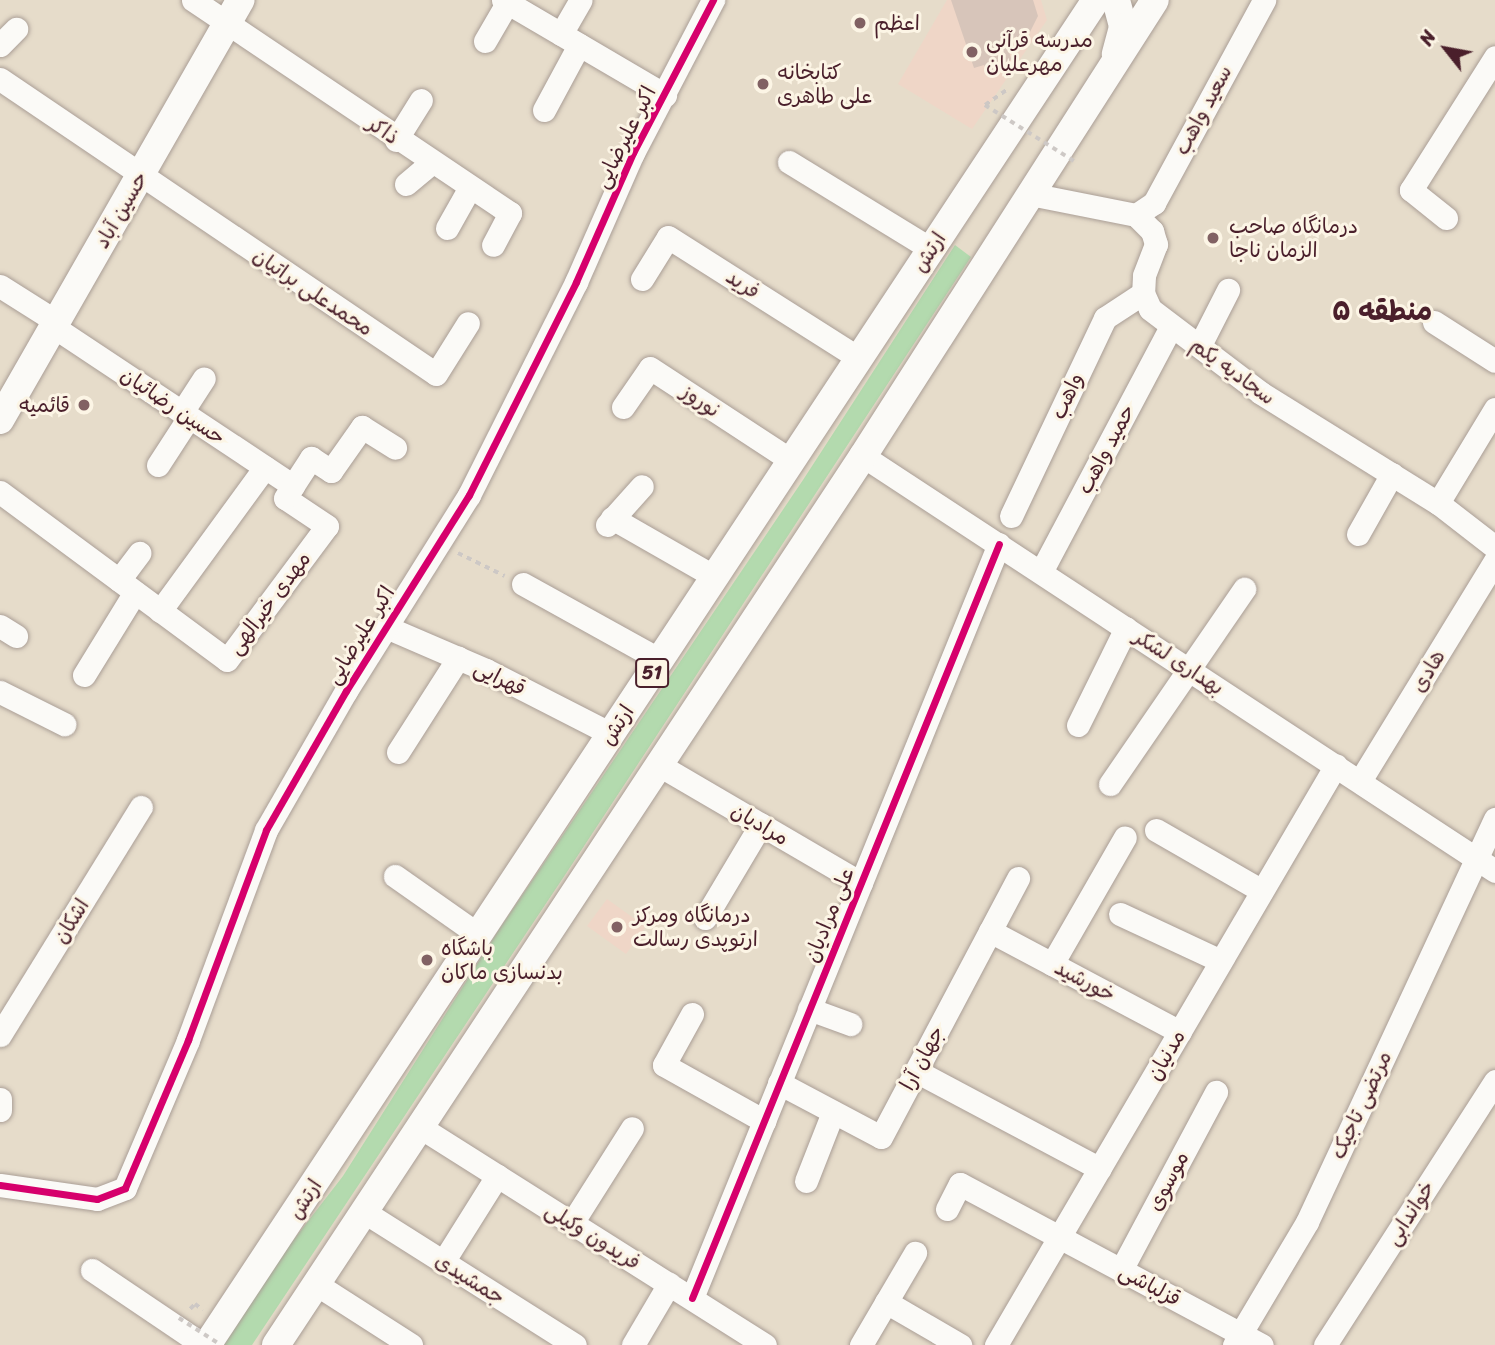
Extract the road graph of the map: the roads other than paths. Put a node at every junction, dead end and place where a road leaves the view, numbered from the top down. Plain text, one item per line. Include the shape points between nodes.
1 (193, 0) edge
2 (581, 0) edge
3 (713, 0) edge
4 (1069, 0) edge
5 (1096, 0) edge
6 (1116, 0) edge
7 (1155, 0) edge
8 (1264, 0) edge
9 (505, 1) edge
10 (235, 12) edge
11 (570, 40) junction
12 (485, 41) dead end
13 (1495, 57) edge
14 (1058, 58) junction
15 (1114, 60) junction
16 (3, 86) edge
17 (664, 95) junction
18 (421, 100) dead end
19 (544, 110) dead end
20 (397, 139) junction
21 (432, 162) junction
22 (789, 162) dead end
23 (141, 176) junction
24 (406, 184) dead end
25 (470, 187) junction
26 (1030, 194) junction
27 (1136, 215) junction
28 (1446, 218) dead end
29 (447, 228) dead end
30 (493, 245) dead end
31 (931, 249) junction
32 (642, 279) dead end
33 (0, 286) edge
34 (1228, 290) dead end
35 (1143, 293) junction
36 (1434, 322) dead end
37 (468, 323) dead end
38 (55, 324) junction
39 (1171, 326) junction
40 (1200, 345) junction
41 (859, 358) junction
42 (1495, 361) edge
43 (204, 378) dead end
44 (623, 407) dead end
45 (1495, 408) edge
46 (186, 415) junction
47 (0, 420) edge
48 (395, 448) dead end
49 (863, 456) junction
50 (792, 461) junction
51 (158, 465) dead end
52 (265, 467) junction
53 (1391, 474) junction
54 (293, 486) junction
55 (642, 486) dead end
56 (0, 492) edge
57 (1438, 503) junction
58 (1011, 516) dead end
59 (1358, 534) dead end
60 (999, 544) junction
61 (1495, 547) edge
62 (139, 553) dead end
63 (1495, 561) edge
64 (1041, 572) junction
65 (715, 577) junction
66 (523, 584) road end
67 (127, 586) junction
68 (1244, 589) dead end
69 (160, 611) junction
70 (386, 627) junction
71 (1126, 628) junction
72 (458, 658) junction
73 (660, 660) junction
74 (1189, 668) junction
75 (85, 675) dead end
76 (0, 692) edge
77 (64, 724) dead end
78 (1078, 725) dead end
79 (611, 734) junction
80 (398, 751) dead end
81 (659, 765) junction
82 (1336, 765) junction
83 (1360, 781) junction
84 (1110, 784) dead end
85 (141, 807) dead end
86 (1495, 819) edge
87 (761, 824) junction
88 (1156, 830) dead end
89 (1125, 836) dead end
90 (1476, 858) junction
91 (1495, 871) edge
92 (395, 876) dead end
93 (1018, 878) dead end
94 (861, 883) junction
95 (1262, 891) junction
96 (1120, 914) dead end
97 (705, 918) dead end
98 (990, 931) junction
99 (479, 935) junction
100 (1221, 961) junction
101 (1052, 964) junction
102 (809, 1009) junction
103 (692, 1014) dead end
104 (850, 1024) dead end
105 (1180, 1032) junction
106 (0, 1035) edge
107 (916, 1070) junction
108 (1495, 1082) edge
109 (779, 1083) junction
110 (1216, 1092) dead end
111 (0, 1099) edge
112 (0, 1110) edge
113 (833, 1112) junction
114 (764, 1121) junction
115 (420, 1127) junction
116 (632, 1128) dead end
117 (1100, 1168) junction
118 (497, 1176) junction
119 (806, 1181) dead end
120 (0, 1185) edge
121 (947, 1209) dead end
122 (366, 1213) junction
123 (572, 1223) junction
124 (1059, 1237) junction
125 (915, 1253) dead end
126 (443, 1262) junction
127 (93, 1270) dead end
128 (1121, 1270) junction
129 (316, 1284) junction
130 (669, 1284) junction
131 (692, 1298) junction
132 (886, 1302) junction
133 (1237, 1339) edge
134 (205, 1345) edge
135 (276, 1345) edge
136 (411, 1345) edge
137 (575, 1345) edge
138 (632, 1345) edge
139 (765, 1345) edge
140 (861, 1345) edge
141 (960, 1345) edge
142 (996, 1345) edge
143 (1262, 1345) edge
144 (1325, 1345) edge

1 - 10 street, ذاکر
2 - 11 street
3 - 17 street, اکبر علیرضایی
4 - 14 main road
5 - 14 main road, ارتش / 51
6 - 15 main road via 1123,27
7 - 15 main road
8 - 27 street, سعید واهب via 1154,203
9 - 11 street
9 - 12 street
10 - 20 street, ذاکر
10 - 23 main road, حسین آباد
11 - 17 street
11 - 19 street
13 - 28 street via 1410,190
14 - 31 main road, ارتش / 51
15 - 26 main road
16 - 23 street
17 - 70 street, اکبر علیرضایی via 469,495
18 - 20 street
20 - 21 street, ذاکر
21 - 24 street
21 - 25 street, ذاکر
22 - 31 street
23 - 37 street, محمدعلی براتیان via 436,374
23 - 38 main road, حسین آباد
25 - 29 street
25 - 30 street, ذاکر via 510,213
26 - 27 street
26 - 49 main road
27 - 35 street via 1152,231 1156,244
31 - 41 main road, ارتش / 51
32 - 41 street, فرید via 668,237
33 - 38 street, حسین رضائیان
34 - 40 street
35 - 39 street, سجادیه یکم via 1150,309
35 - 58 street, واهب via 1105,318
36 - 42 street
38 - 46 street, حسین رضائیان
38 - 47 main road, حسین آباد
39 - 40 street, سجادیه یکم
39 - 64 street, حمید واهب
40 - 53 street, سجادیه یکم via 1261,393
41 - 50 main road, ارتش / 51
43 - 46 street
44 - 50 street, نوروز via 650,368
45 - 57 street
46 - 51 street
46 - 52 street, حسین رضائیان
48 - 54 street via 362,427 331,471 311,458
49 - 60 street, بهداری لشکر
49 - 81 main road
50 - 65 main road, ارتش / 51
52 - 54 street, حسین رضائیان
52 - 69 street
53 - 57 street, سجادیه یکم
53 - 59 street
54 - 69 street, مهدی خیرالهی via 285,498 327,526 227,660
55 - 65 street via 610,522
56 - 67 street, مهدی خیرالهی
57 - 61 street, سجادیه یکم
60 - 64 street, بهداری لشکر
60 - 94 street, علی مرادیان
62 - 67 street
63 - 83 street, هادی
64 - 71 street, بهداری لشکر
65 - 73 main road, ارتش / 51
66 - 73 street
67 - 69 street, مهدی خیرالهی
67 - 75 street
68 - 74 street
70 - 72 street, قهرایی
70 - 120 street, اکبر علیرضایی via 266,830 188,1040 125,1188 97,1199
71 - 74 street, بهداری لشکر
71 - 78 street
72 - 79 street, قهرایی
72 - 80 street
73 - 79 main road, ارتش / 51
74 - 82 street, بهداری لشکر
74 - 84 street
76 - 77 street
79 - 99 main road, ارتش / 51
81 - 87 street, مرادیان
81 - 115 main road
82 - 83 street, بهداری لشکر
82 - 95 street, مدنیان
83 - 90 street, بهداری لشکر
85 - 106 street, اشکان
86 - 90 street, مرتضی تاجیک
87 - 94 street, مرادیان
87 - 97 street
88 - 95 street
89 - 101 street
90 - 91 street, بهداری لشکر
90 - 133 street, مرتضی تاجیک via 1307,1222
92 - 99 street
93 - 98 street, جهان آرا
94 - 102 street, علی مرادیان
95 - 100 street, مدنیان
96 - 100 street
98 - 101 street, خورشید
98 - 107 street, جهان آرا
99 - 134 main road, ارتش / 51
100 - 105 street, مدنیان
101 - 105 street, خورشید
102 - 104 street
102 - 109 street, علی مرادیان
103 - 114 street via 664,1065
105 - 117 street, مدنیان
107 - 113 street, جهان آرا via 881,1137
107 - 117 street
108 - 144 street, خواندابی
109 - 113 street, جهان آرا
109 - 114 street, علی مرادیان
110 - 128 street, موسوی
111 - 112 street
113 - 119 street
114 - 131 street, علی مرادیان
115 - 118 street, فریدون وکیلی
115 - 122 main road
116 - 123 street
117 - 124 street, مدنیان
118 - 123 street, فریدون وکیلی
118 - 126 street
121 - 124 street, قزلباشی via 960,1184
122 - 126 street, جمشیدی
122 - 129 main road
123 - 130 street, فریدون وکیلی
124 - 128 street, قزلباشی
124 - 142 street, مدنیان
125 - 132 street
126 - 137 street, جمشیدی
127 - 134 street
128 - 133 street, قزلباشی
129 - 135 main road
129 - 136 street
130 - 131 street, فریدون وکیلی
130 - 138 street
131 - 139 street, فریدون وکیلی
132 - 140 street
132 - 141 street
133 - 143 street, قزلباشی

